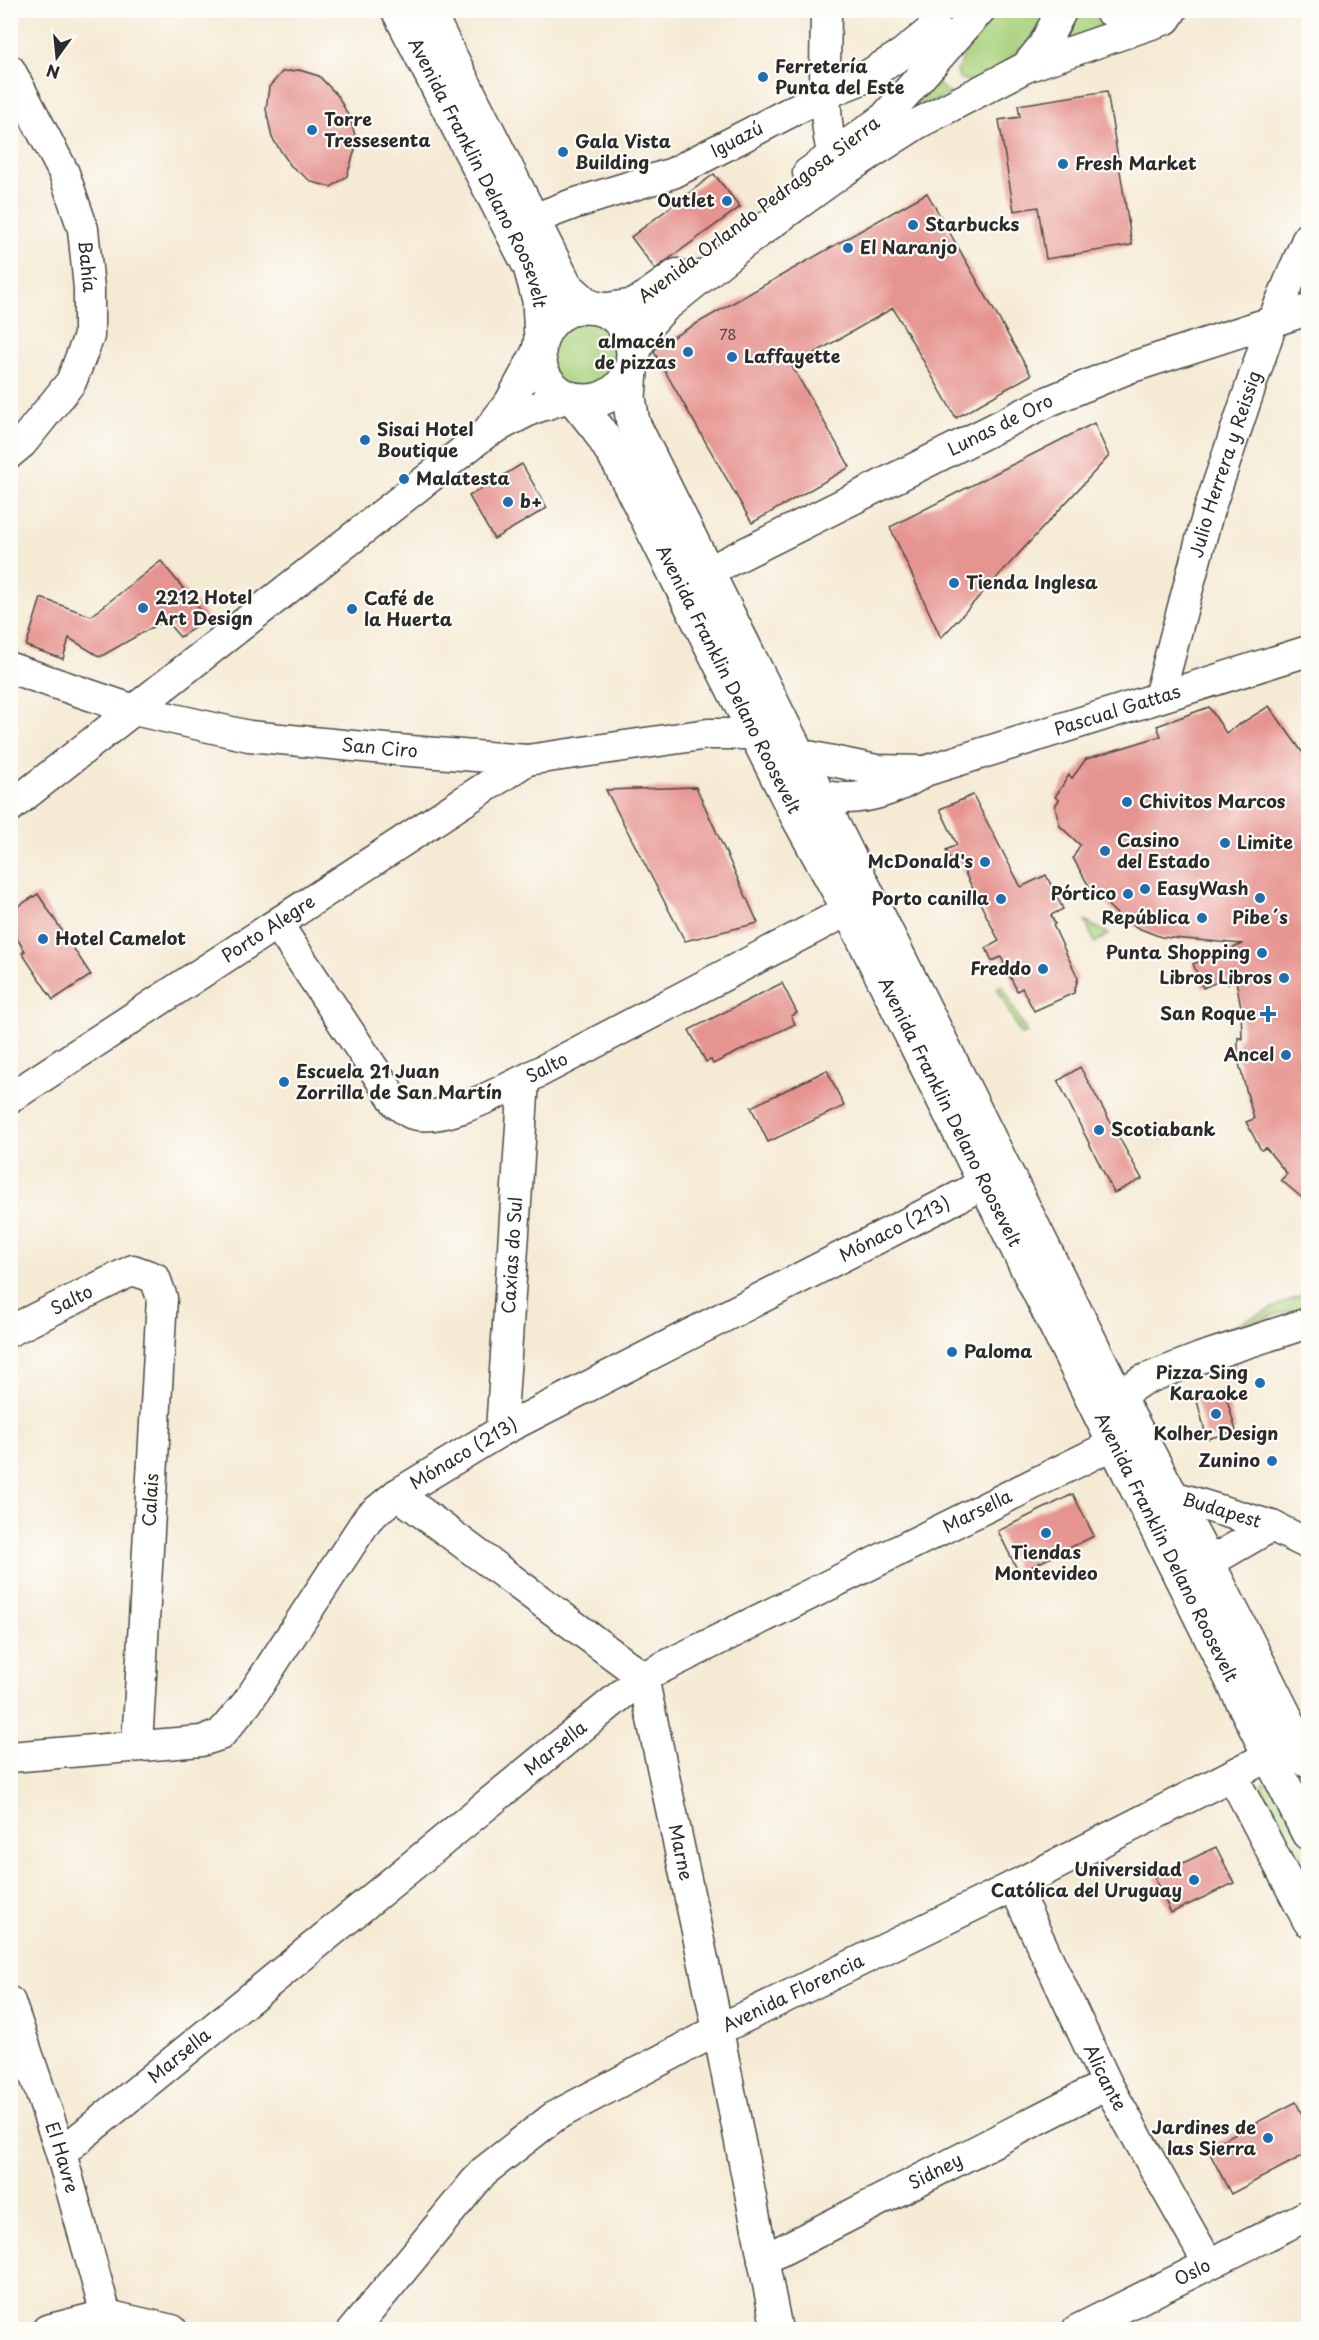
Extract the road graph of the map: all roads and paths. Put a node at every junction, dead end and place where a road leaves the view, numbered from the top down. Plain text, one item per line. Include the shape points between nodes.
1 (398, 10) edge
2 (427, 10) edge
3 (826, 10) edge
4 (980, 10) edge
5 (1062, 10) edge
6 (1109, 10) edge
7 (1140, 10) edge
8 (1172, 10) edge
9 (944, 26) edge
10 (1026, 67) junction
11 (10, 70) edge
12 (826, 93) junction
13 (967, 97) junction
14 (836, 164) junction
15 (519, 225) junction
16 (1308, 237) edge
17 (737, 238) junction
18 (594, 308) junction
19 (1308, 310) edge
20 (1273, 320) junction
21 (541, 342) junction
22 (632, 363) junction
23 (571, 398) junction
24 (486, 433) junction
25 (10, 453) edge
26 (707, 572) junction
27 (1308, 651) edge
28 (10, 668) edge
29 (1159, 697) junction
30 (741, 705) junction
31 (134, 710) junction
32 (756, 734) junction
33 (798, 754) junction
34 (527, 760) junction
35 (925, 771) junction
36 (819, 796) junction
37 (10, 807) edge
38 (849, 910) junction
39 (278, 925) junction
40 (524, 1080) junction
41 (10, 1098) edge
42 (984, 1181) junction
43 (133, 1270) joint
44 (1308, 1323) edge
45 (10, 1331) edge
46 (1108, 1402) junction
47 (501, 1431) junction
48 (1114, 1444) junction
49 (397, 1494) junction
50 (1170, 1495) junction
51 (1272, 1526) junction
52 (1308, 1544) edge
53 (1208, 1563) junction
54 (643, 1677) junction
55 (137, 1746) junction
56 (1304, 1751) edge
57 (1269, 1755) junction
58 (10, 1757) edge
59 (1232, 1775) junction
60 (1308, 1833) edge
61 (1014, 1886) junction
62 (1308, 1921) edge
63 (10, 2002) edge
64 (718, 2031) junction
65 (1107, 2084) junction
66 (61, 2153) junction
67 (1308, 2215) edge
68 (763, 2260) junction
69 (1208, 2263) junction
70 (106, 2315) junction
71 (47, 2330) edge
72 (172, 2330) edge
73 (353, 2330) edge
74 (777, 2330) edge
75 (1077, 2330) edge

1 - 15 main road, Avenida Franklin Delano Roosevelt
2 - 15 main road, Avenida Franklin Delano Roosevelt
3 - 12 street
4 - 9 street, Avenida Orlando Pedragosa Sierra
5 - 10 street via 1043,46
6 - 7 street via 1128,14
8 - 10 street via 1166,19
9 - 12 street, Iguazú via 862,79
9 - 13 street via 948,78
9 - 14 street, Avenida Orlando Pedragosa Sierra via 884,118
10 - 13 street, Avenida Orlando Pedragosa Sierra
11 - 25 street, Bahía via 64,172 83,229 89,288 89,336 71,382 22,444
12 - 14 street
12 - 15 street, Iguazú via 673,173
13 - 14 street, Avenida Orlando Pedragosa Sierra
14 - 17 street, Avenida Orlando Pedragosa Sierra
15 - 18 main road, Avenida Franklin Delano Roosevelt via 566,286
15 - 21 main road, Avenida Franklin Delano Roosevelt via 537,287
16 - 20 street, Julio Herrera y Reissig
17 - 18 street, Avenida Orlando Pedragosa Sierra via 647,298 620,308
17 - 22 street, Avenida Orlando Pedragosa Sierra via 645,329
18 - 21 main road via 576,308 555,318
18 - 22 main road via 612,314 628,331
19 - 20 street, Lunas de Oro
20 - 26 street, Lunas de Oro via 1130,368 1049,401
20 - 29 street, Julio Herrera y Reissig via 1208,513
21 - 23 main road via 539,356 544,375
21 - 24 street via 510,402
22 - 23 main road via 614,392 602,399
22 - 26 main road, Avenida Franklin Delano Roosevelt via 629,397 633,423
23 - 24 street via 532,409
23 - 30 main road, Avenida Franklin Delano Roosevelt via 598,429 619,463
24 - 31 street
26 - 33 main road, Avenida Franklin Delano Roosevelt
27 - 29 street, Pascual Gattas
28 - 31 street, San Ciro
29 - 35 street, Pascual Gattas
30 - 32 main road, Avenida Franklin Delano Roosevelt
30 - 36 street, Pascual Gattas via 760,722 792,780
31 - 34 street, San Ciro via 249,736
31 - 37 street
32 - 34 street, San Ciro via 708,734
32 - 38 main road, Avenida Franklin Delano Roosevelt
33 - 35 street, Pascual Gattas via 876,770
33 - 36 main road, Avenida Franklin Delano Roosevelt
34 - 39 street, Porto Alegre
35 - 36 street, Pascual Gattas via 905,784 847,800
36 - 46 main road, Avenida Franklin Delano Roosevelt
38 - 40 street, Salto
38 - 42 main road, Avenida Franklin Delano Roosevelt
39 - 40 street, Salto via 397,1104 411,1113 438,1114 477,1102
39 - 41 street, Porto Alegre
40 - 47 street, Caxias do Sul
42 - 46 main road, Avenida Franklin Delano Roosevelt
42 - 47 street, Mónaco (213)
43 - 45 street, Salto
43 - 55 street, Calais via 154,1278 162,1298
44 - 46 street via 1141,1381
46 - 48 main road, Avenida Franklin Delano Roosevelt
46 - 50 main road, Avenida Franklin Delano Roosevelt
47 - 49 street, Mónaco (213)
48 - 54 street, Marsella
48 - 57 main road, Avenida Franklin Delano Roosevelt
49 - 54 street
49 - 55 street, Mónaco (213) via 368,1518 247,1703 220,1735 201,1741
50 - 51 street, Budapest
50 - 53 main road, Avenida Franklin Delano Roosevelt
51 - 52 street, Budapest
51 - 53 street, Budapest
53 - 56 main road, Avenida Franklin Delano Roosevelt
54 - 64 street, Marne
54 - 66 street, Marsella
55 - 58 street, Mónaco (213)
56 - 57 street, Avenida Florencia
57 - 59 street, Avenida Florencia
57 - 60 main road, Avenida Franklin Delano Roosevelt
59 - 61 street, Avenida Florencia
59 - 62 street
61 - 64 street, Avenida Florencia
61 - 65 street, Alicante
63 - 66 street, El Havre
64 - 68 street, Marne
64 - 73 street, Avenida Florencia via 555,2116 483,2172
65 - 68 street, Sidney
65 - 69 street, Alicante
66 - 70 street, El Havre
67 - 69 street, Oslo
68 - 74 street, Marne
69 - 75 street, Oslo
70 - 71 street
70 - 72 street

